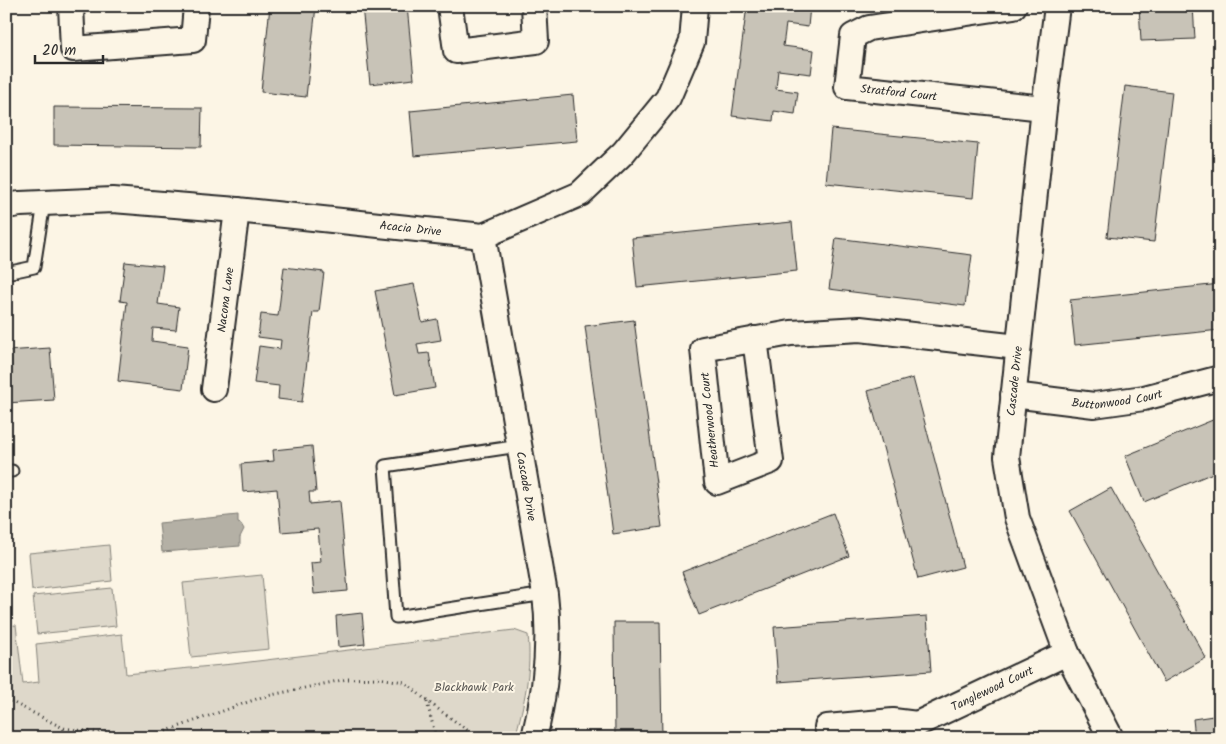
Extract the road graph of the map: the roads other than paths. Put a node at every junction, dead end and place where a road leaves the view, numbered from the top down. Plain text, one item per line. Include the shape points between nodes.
1 (71, 6) edge
2 (196, 6) edge
3 (450, 6) edge
4 (534, 6) edge
5 (695, 6) edge
6 (1014, 6) edge
7 (1058, 6) edge
8 (1044, 108) junction
9 (44, 203) junction
10 (6, 206) edge
11 (237, 210) junction
12 (483, 236) junction
13 (6, 273) edge
14 (755, 339) junction
15 (1018, 347) junction
16 (1220, 378) edge
17 (214, 389) dead end
18 (1013, 395) junction
19 (519, 446) junction
20 (545, 594) junction
21 (1067, 653) junction
22 (912, 731) edge
23 (534, 738) edge
24 (830, 738) edge
25 (1111, 738) edge

1 - 2 street via 73,49 193,40
3 - 4 street via 456,51 536,41
5 - 12 street, Acacia Drive via 692,42 668,98 623,153 580,194
6 - 8 street, Stratford Court via 869,28 853,36 847,87
7 - 8 street, Cascade Drive
8 - 15 street, Cascade Drive
9 - 10 street, Acacia Drive
9 - 11 street, Acacia Drive via 113,200
9 - 13 lane via 34,267
11 - 12 street, Acacia Drive
11 - 17 street, Nacona Lane
12 - 19 street, Cascade Drive
14 - 14 street, Heatherwood Court via 703,349 717,482 771,461
14 - 15 street, Heatherwood Court via 791,333 860,329
15 - 18 street, Cascade Drive
16 - 18 street, Buttonwood Court via 1144,398 1094,405
18 - 21 street, Cascade Drive via 1007,457 1017,518
19 - 20 street, Cascade Drive
19 - 20 lane via 385,466 396,617
20 - 23 street, Cascade Drive via 548,618 546,674
21 - 22 street, Tanglewood Court
21 - 25 street, Cascade Drive
22 - 24 street, Tanglewood Court via 893,721 827,727

